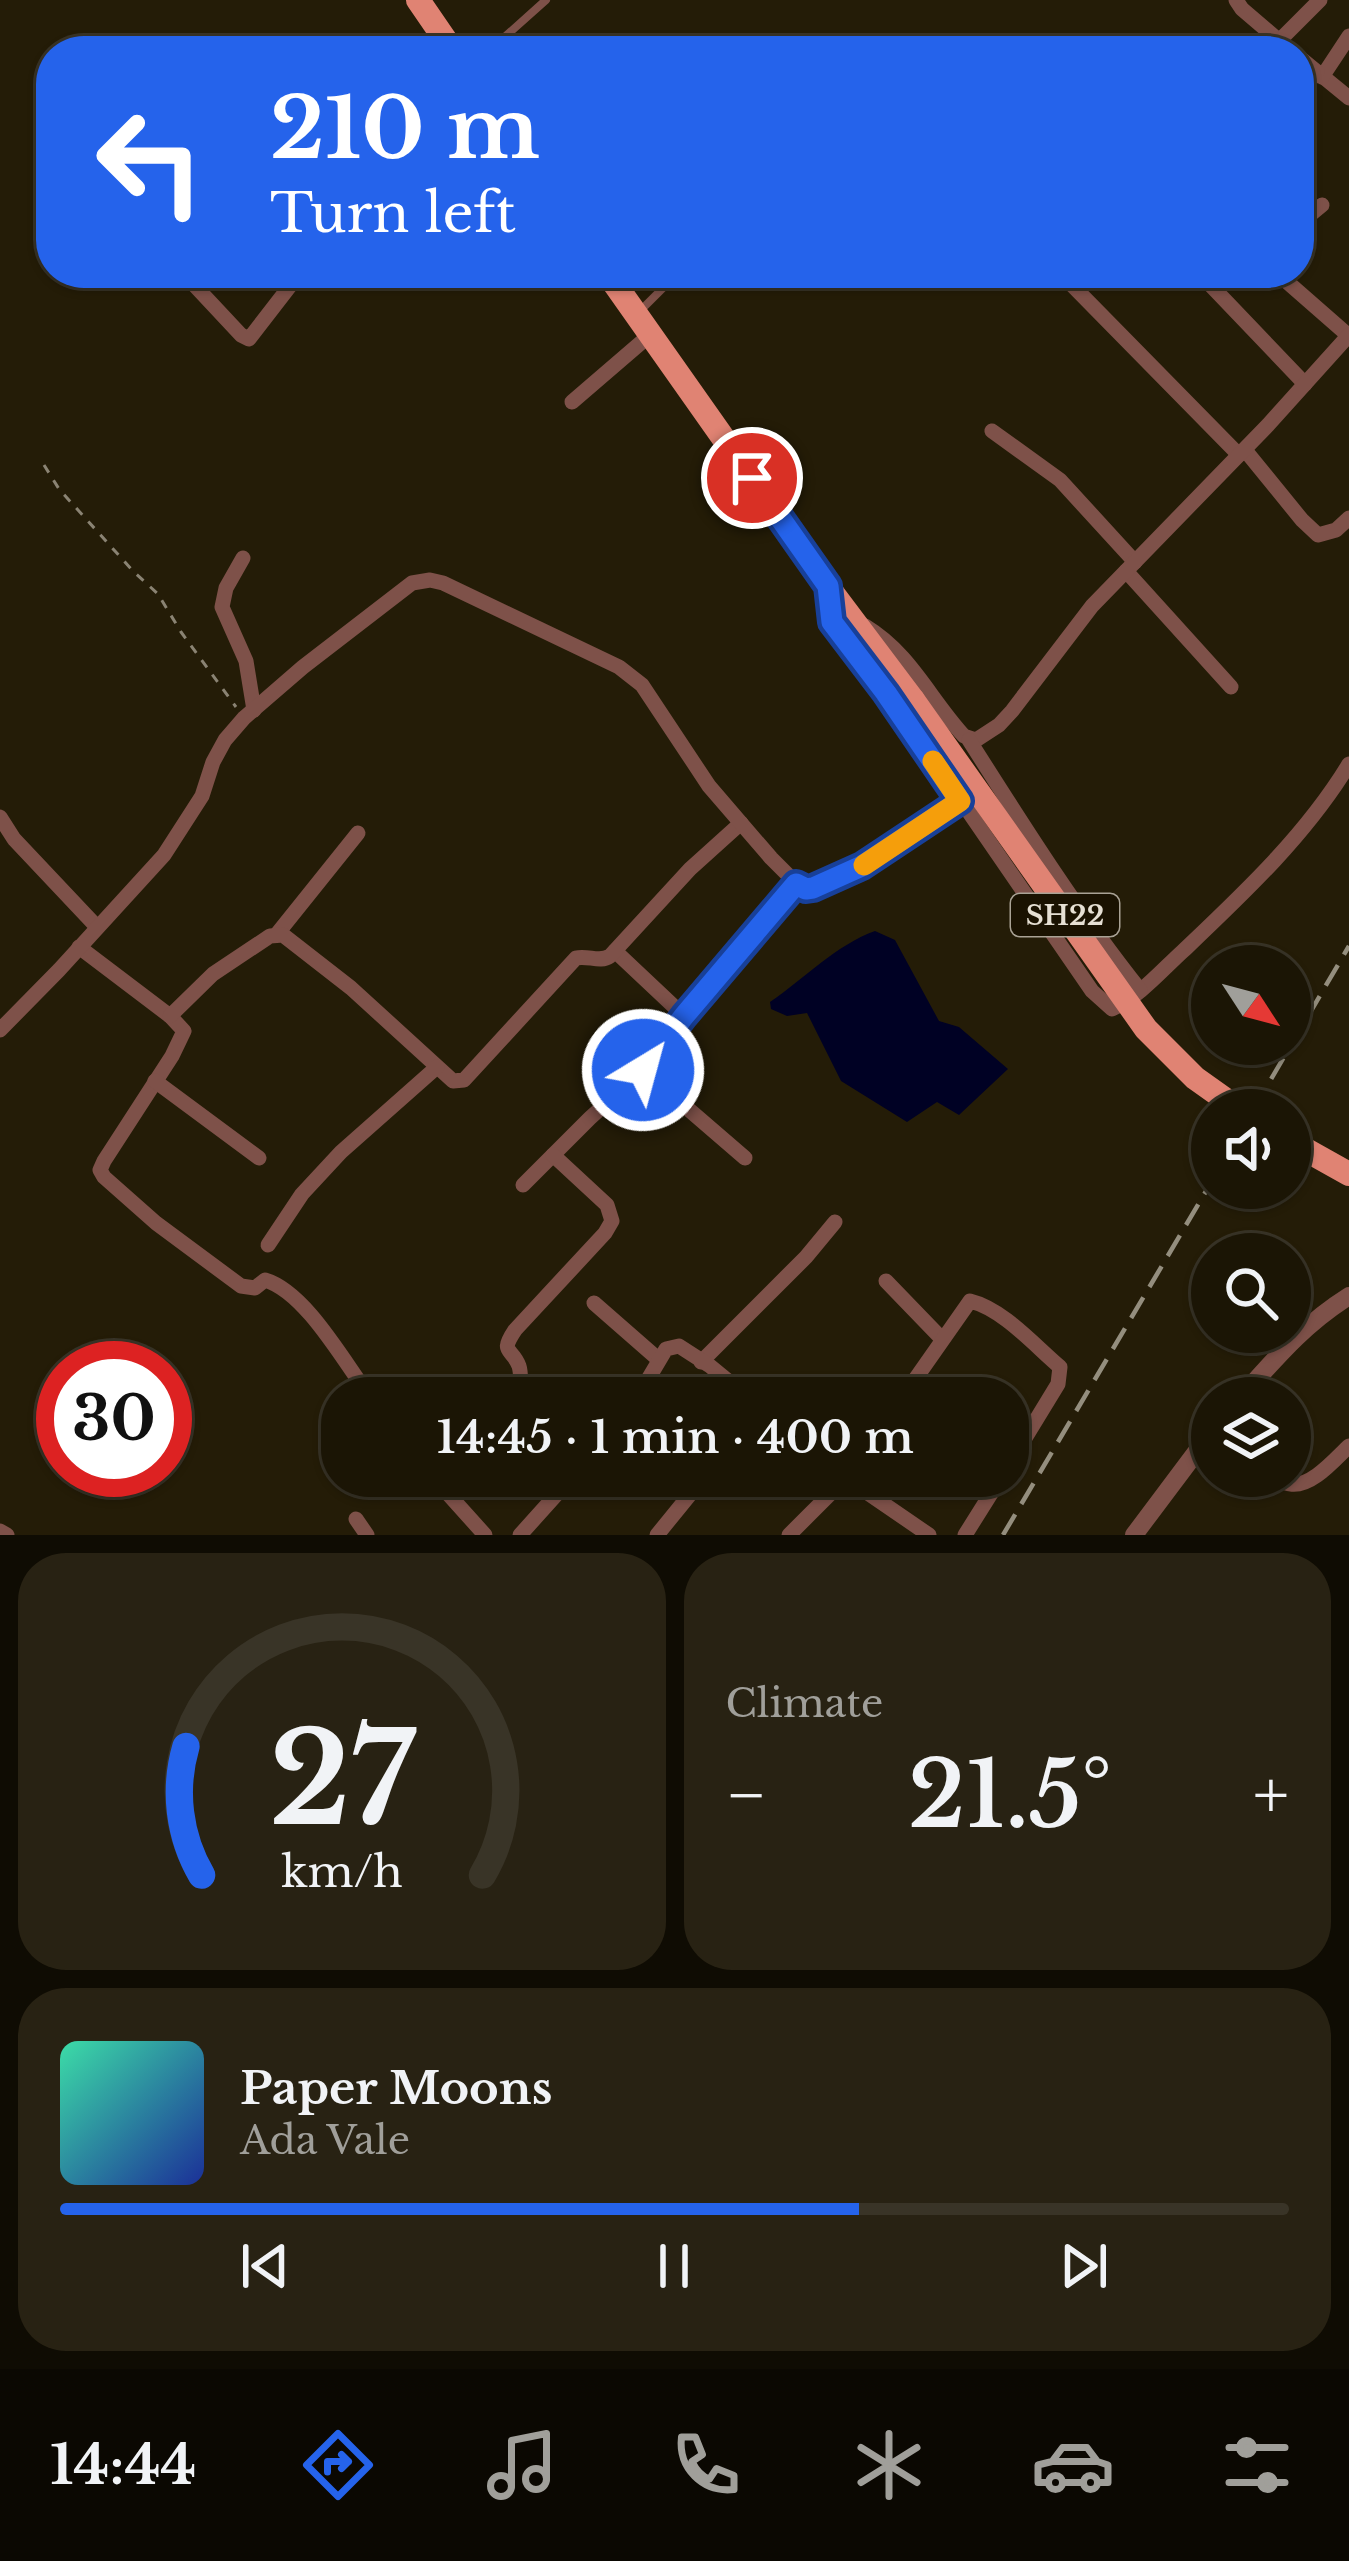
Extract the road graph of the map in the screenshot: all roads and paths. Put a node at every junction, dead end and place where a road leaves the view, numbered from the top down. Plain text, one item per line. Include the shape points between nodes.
1 (418, 0) edge
2 (546, 0) edge
3 (1236, 0) edge
4 (1320, 0) edge
5 (443, 36) edge
6 (506, 36) edge
7 (1273, 36) edge
8 (1293, 36) edge
9 (1349, 36) edge
10 (1314, 69) edge
11 (1320, 74) junction
12 (1314, 79) edge
13 (1349, 98) edge
14 (1322, 205) dead end
15 (1314, 212) edge
16 (197, 288) edge
17 (288, 288) edge
18 (619, 288) edge
19 (668, 288) edge
20 (1075, 288) edge
21 (1213, 288) edge
22 (1294, 288) edge
23 (644, 324) junction
24 (1349, 336) edge
25 (1305, 385) junction
26 (572, 402) dead end
27 (992, 431) dead end
28 (1242, 453) junction
29 (44, 465) dead end
30 (1349, 518) edge
31 (243, 558) dead end
32 (1131, 566) junction
33 (828, 586) junction
34 (852, 619) junction
35 (1231, 687) dead end
36 (249, 714) junction
37 (969, 740) junction
38 (1349, 764) edge
39 (960, 801) junction
40 (0, 817) edge
41 (741, 823) junction
42 (358, 833) dead end
43 (796, 884) junction
44 (97, 927) junction
45 (277, 934) junction
46 (80, 947) junction
47 (615, 950) junction
48 (1140, 991) junction
49 (170, 1016) junction
50 (684, 1016) junction
51 (0, 1030) edge
52 (437, 1066) junction
53 (643, 1070) junction
54 (155, 1082) junction
55 (1210, 1089) edge
56 (1311, 1153) edge
57 (553, 1155) junction
58 (259, 1158) dead end
59 (745, 1158) dead end
60 (1349, 1174) edge
61 (523, 1185) dead end
62 (835, 1222) dead end
63 (268, 1245) dead end
64 (886, 1281) dead end
65 (1349, 1296) edge
66 (594, 1303) dead end
67 (943, 1340) junction
68 (658, 1359) junction
69 (701, 1362) junction
70 (356, 1377) edge
71 (520, 1377) edge
72 (648, 1377) edge
73 (723, 1377) edge
74 (917, 1377) edge
75 (1259, 1377) edge
76 (1029, 1432) edge
77 (1349, 1446) edge
78 (1191, 1459) edge
79 (1311, 1475) edge
80 (451, 1497) edge
81 (554, 1497) edge
82 (688, 1497) edge
83 (826, 1497) edge
84 (875, 1497) edge
85 (989, 1497) edge
86 (356, 1519) dead end
87 (367, 1535) edge
88 (485, 1535) edge
89 (520, 1535) edge
90 (657, 1535) edge
91 (789, 1535) edge
92 (929, 1535) edge
93 (965, 1535) edge
94 (1134, 1535) edge

1 - 5 main road
2 - 6 lane
3 - 7 street
4 - 8 street
9 - 11 street
10 - 11 street
11 - 12 street
11 - 13 street
14 - 15 street
16 - 17 street via 249,339
18 - 23 main road, SH22
19 - 23 lane
20 - 28 street
21 - 25 street
22 - 24 street
23 - 26 street
23 - 33 main road, SH22
24 - 25 street
25 - 28 street
27 - 32 street via 1060,480
28 - 30 street via 1318,535
28 - 32 street
29 - 36 path via 158,594
31 - 36 street via 222,607 246,661
32 - 35 street
32 - 37 street via 1012,711
33 - 34 main road, SH22
33 - 39 street via 832,622
34 - 37 street via 891,643
34 - 55 main road, SH22, bridge via 1147,1029
36 - 41 street via 398,591 430,580 631,676
36 - 44 street via 225,740 164,855
37 - 48 street
38 - 48 street via 1256,882
39 - 43 street via 862,866 813,888
39 - 48 street via 1092,991 1115,1009
40 - 44 street
41 - 43 street
41 - 47 street
42 - 45 street
43 - 50 street
44 - 46 street
45 - 49 street via 213,974
45 - 52 street
46 - 49 street
46 - 51 street
47 - 50 street
47 - 52 street via 606,959 576,958 464,1080
49 - 54 street via 184,1031
50 - 53 street
52 - 63 street via 341,1152
53 - 57 street
53 - 59 street
54 - 58 street
54 - 70 street via 104,1161 104,1177 241,1286 278,1285
56 - 60 main road
57 - 61 street
57 - 71 street via 607,1205 612,1221 506,1342
62 - 69 street
64 - 67 street
65 - 75 street
66 - 68 street
67 - 74 street
67 - 76 street via 970,1301 1060,1367
68 - 69 street via 679,1346
68 - 72 street
69 - 73 street
77 - 79 street
78 - 94 street
80 - 88 street
81 - 89 street
82 - 90 street
83 - 91 street
84 - 92 street
85 - 93 street
86 - 87 street

